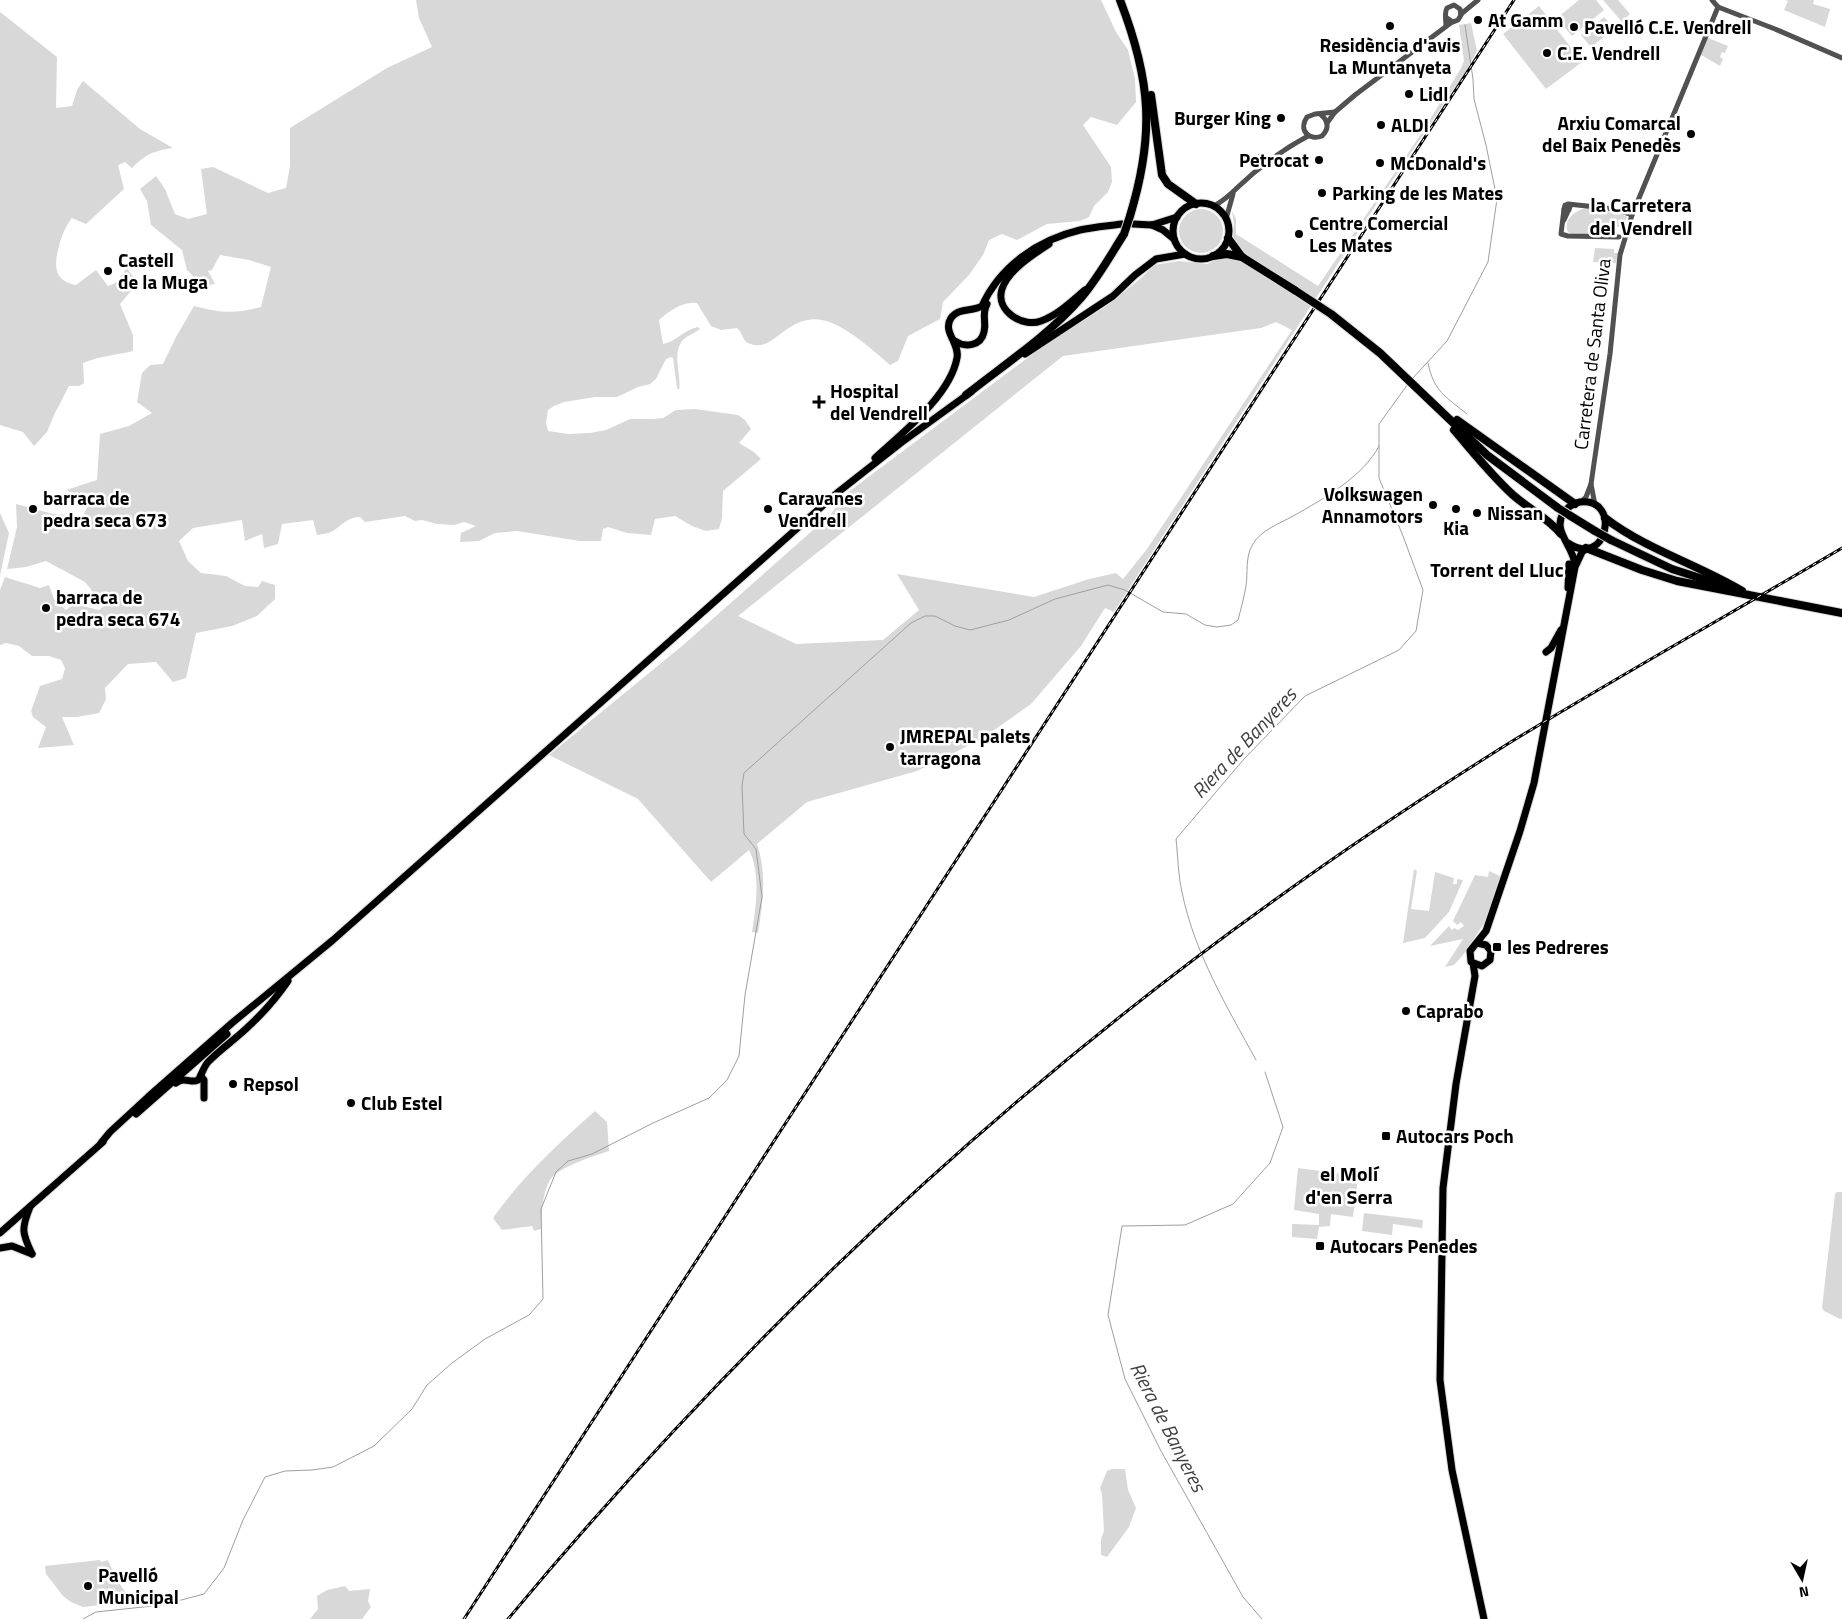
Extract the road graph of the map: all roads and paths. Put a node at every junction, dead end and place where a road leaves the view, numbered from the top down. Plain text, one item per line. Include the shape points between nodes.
1 (1120, 0) edge
2 (1478, 0) edge
3 (1712, 0) edge
4 (1469, 7) junction
5 (1718, 7) junction
6 (1459, 8) junction
7 (1461, 14) junction
8 (1449, 20) junction
9 (1135, 40) junction
10 (1842, 58) edge
11 (1335, 112) junction
12 (1320, 114) junction
13 (1327, 123) junction
14 (1304, 130) junction
15 (1308, 136) junction
16 (1295, 143) junction
17 (1259, 157) dead end
18 (1266, 164) junction
19 (1234, 192) junction
20 (1196, 204) junction
21 (1214, 206) junction
22 (1632, 215) junction
23 (1177, 217) junction
24 (1226, 219) junction
25 (1132, 220) junction
26 (1122, 224) dead end
27 (1152, 225) junction
28 (1066, 234) junction
29 (1619, 237) dead end
30 (1228, 238) junction
31 (1174, 239) junction
32 (1055, 240) junction
33 (1185, 254) junction
34 (1213, 256) junction
35 (1242, 257) junction
36 (1092, 285) junction
37 (972, 310) junction
38 (983, 320) junction
39 (954, 341) junction
40 (966, 394) junction
41 (1431, 401) junction
42 (866, 470) junction
43 (1591, 484) junction
44 (1578, 503) junction
45 (1596, 506) junction
46 (1605, 518) junction
47 (1561, 534) junction
48 (1568, 543) junction
49 (1586, 549) junction
50 (1572, 566) junction
51 (1746, 594) junction
52 (1567, 612) junction
53 (1842, 613) edge
54 (1546, 652) dead end
55 (1486, 931) junction
56 (1477, 943) junction
57 (1489, 948) junction
58 (1473, 963) junction
59 (1482, 966) junction
60 (298, 970) junction
61 (1475, 976) junction
62 (288, 981) junction
63 (227, 1028) junction
64 (189, 1068) junction
65 (201, 1074) junction
66 (192, 1080) junction
67 (158, 1094) junction
68 (148, 1097) junction
69 (101, 1143) junction
70 (31, 1205) junction
71 (24, 1231) junction
72 (0, 1232) edge
73 (12, 1246) junction
74 (0, 1248) edge
75 (1484, 1619) edge

1 - 9 highway
2 - 4 street
3 - 5 street
4 - 6 street
4 - 7 street
5 - 10 street
5 - 22 street, Carretera de Santa Oliva
6 - 7 street
6 - 8 street via 1454,5 1448,8 1445,12
7 - 8 street via 1457,21
8 - 11 street via 1446,26
9 - 20 highway via 1147,74 1162,175 1168,184
9 - 25 highway via 1145,86 1147,130
11 - 12 street
11 - 13 street
12 - 13 street
12 - 14 street via 1307,117
13 - 15 street via 1322,136
14 - 15 street
14 - 16 street
15 - 16 street
16 - 18 street
17 - 18 street
18 - 19 street
19 - 21 street
19 - 24 street
20 - 21 main road
20 - 23 main road via 1185,208
21 - 24 main road
22 - 29 street via 1590,206 1567,208 1561,234
22 - 43 street, Carretera de Santa Oliva via 1620,255 1610,354
23 - 27 main road
23 - 31 main road
24 - 30 main road
25 - 27 main road
25 - 36 highway, bridge
26 - 28 main road
27 - 31 main road
28 - 32 main road
28 - 37 main road via 1048,240 1016,261 999,278 982,306
30 - 34 main road via 1223,249
30 - 35 highway
31 - 33 main road
32 - 36 main road via 1015,269 1002,289 1003,303 1010,314 1024,322 1040,322 1057,313
32 - 38 main road via 1030,253 1002,280 985,308
33 - 34 main road via 1197,259
33 - 40 main road via 1156,259 1106,301
34 - 35 highway
35 - 41 highway, bridge via 1331,314 1380,353
36 - 40 highway via 1060,321
37 - 38 main road
37 - 39 main road via 960,311 951,318 949,329
38 - 39 main road via 984,332 978,342 966,346
39 - 42 main road via 957,349 955,365 941,392
40 - 42 main road
41 - 44 highway
41 - 47 highway via 1483,465 1515,497 1554,525
41 - 51 highway, bridge via 1487,455 1595,531 1672,568
42 - 60 main road
43 - 44 street via 1586,497
43 - 45 street
44 - 45 main road
44 - 47 main road via 1563,513
45 - 46 main road
46 - 49 main road via 1602,540
46 - 51 highway via 1616,527
47 - 48 main road
48 - 49 main road
48 - 50 main road via 1575,556
49 - 50 main road
49 - 51 highway via 1677,580
50 - 52 main road
51 - 53 highway
52 - 54 main road via 1555,642
52 - 55 main road via 1534,783
55 - 56 main road
55 - 57 main road
56 - 57 main road
56 - 58 main road via 1470,951
57 - 59 main road via 1490,960
58 - 59 main road
58 - 61 main road
59 - 61 main road
60 - 62 main road
60 - 63 main road
61 - 75 main road via 1456,1084 1444,1188 1440,1380 1452,1470
62 - 64 main road
62 - 65 main road via 251,1024 207,1062
63 - 64 main road
63 - 68 main road
64 - 65 main road via 198,1069
64 - 66 main road
64 - 67 main road
64 - 68 main road
65 - 66 main road via 198,1080
65 - 66 main road via 204,1098
66 - 67 main road via 180,1080
67 - 69 main road
68 - 69 main road
69 - 70 main road
70 - 71 main road
70 - 72 main road
71 - 73 main road
71 - 73 main road via 24,1239 32,1254
73 - 74 main road

